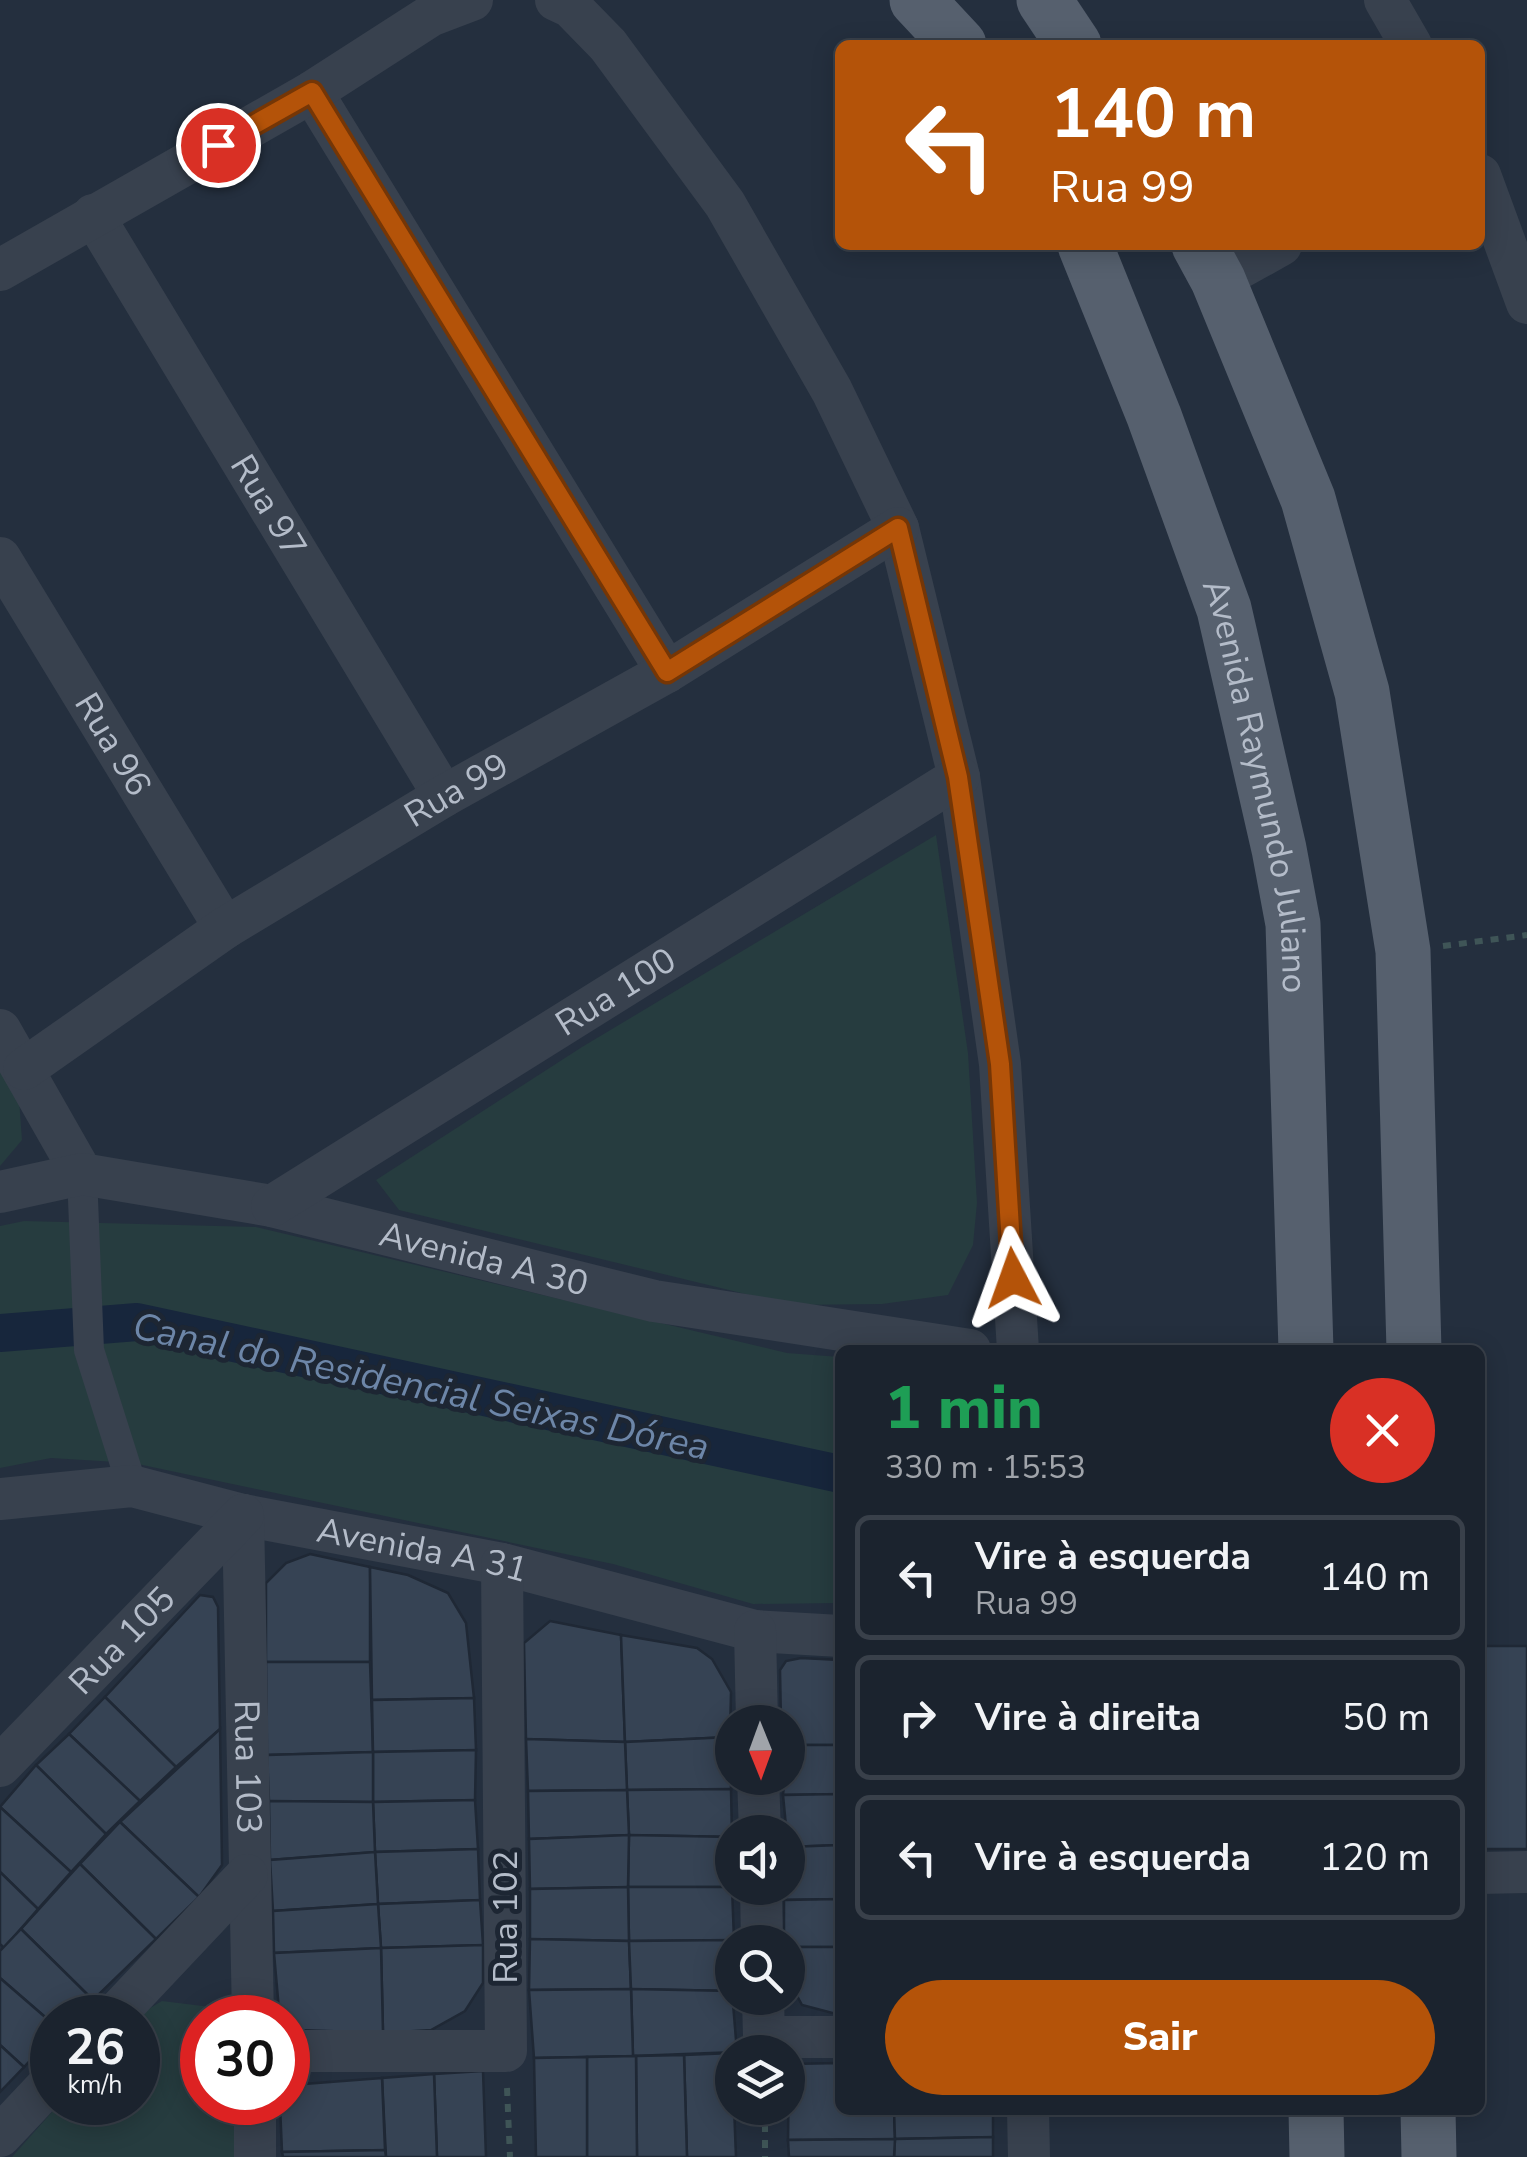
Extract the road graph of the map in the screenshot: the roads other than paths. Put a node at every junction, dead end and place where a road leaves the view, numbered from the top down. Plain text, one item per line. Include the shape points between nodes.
1 (472, 0) edge
2 (556, 0) edge
3 (918, 0) edge
4 (1044, 0) edge
5 (1384, 0) edge
6 (954, 40) edge
7 (1071, 40) edge
8 (1408, 40) edge
9 (312, 92) junction
10 (1485, 189) edge
11 (93, 215) junction
12 (1087, 250) edge
13 (1262, 250) edge
14 (1209, 263) edge
15 (0, 270) edge
16 (1527, 303) edge
17 (898, 528) junction
18 (0, 558) edge
19 (667, 672) junction
20 (958, 777) junction
21 (444, 796) junction
22 (226, 928) junction
23 (0, 1030) edge
24 (24, 1069) junction
25 (82, 1174) junction
26 (0, 1192) edge
27 (272, 1206) junction
28 (938, 1345) edge
29 (1018, 1345) edge
30 (1306, 1345) edge
31 (1414, 1345) edge
32 (132, 1486) junction
33 (0, 1499) edge
34 (243, 1515) junction
35 (502, 1564) junction
36 (756, 1630) junction
37 (835, 1636) edge
38 (757, 1705) edge
39 (0, 1766) edge
40 (1527, 1872) edge
41 (1485, 1873) edge
42 (247, 1875) junction
43 (134, 1995) edge
44 (252, 1995) edge
45 (763, 2015) edge
46 (835, 2037) edge
47 (310, 2051) edge
48 (30, 2104) edge
49 (1028, 2115) edge
50 (1316, 2115) edge
51 (1428, 2115) edge
52 (254, 2125) edge
53 (0, 2136) edge
54 (255, 2157) edge
55 (1029, 2157) edge
56 (1317, 2157) edge
57 (1428, 2157) edge

1 - 9 street via 430,16
2 - 17 street via 571,6 608,46 724,204 832,391
3 - 6 main road
4 - 7 main road
5 - 8 street
9 - 11 street
9 - 19 street
10 - 16 street
11 - 15 street
11 - 21 street, Rua 97
12 - 30 main road, Avenida Raymundo Juliano via 1224,609 1280,849 1293,924
13 - 14 street
14 - 31 main road via 1308,499 1362,692 1402,952
17 - 19 street, Rua 99
17 - 20 street
18 - 22 street, Rua 96
19 - 21 street, Rua 99
20 - 27 street, Rua 100
20 - 29 street via 1000,1064
21 - 22 street, Rua 99
22 - 24 street, Rua 99
23 - 24 street
24 - 25 street
25 - 26 street, Avenida A 30
25 - 27 street, Avenida A 30
25 - 32 street via 89,1350
27 - 28 street, Avenida A 30 via 654,1301
32 - 33 street, Avenida A 31
32 - 34 street, Avenida A 31
34 - 35 street, Avenida A 31
34 - 39 street, Rua 105
34 - 42 street, Rua 103
35 - 36 street, Avenida A 31
35 - 47 street, Rua 102 via 506,2051
36 - 37 street, Avenida A 31
36 - 38 street
40 - 41 street
42 - 43 street
42 - 44 street, Rua 103
45 - 46 street via 764,2037
48 - 53 street
49 - 55 street
50 - 56 main road
51 - 57 main road
52 - 54 street

